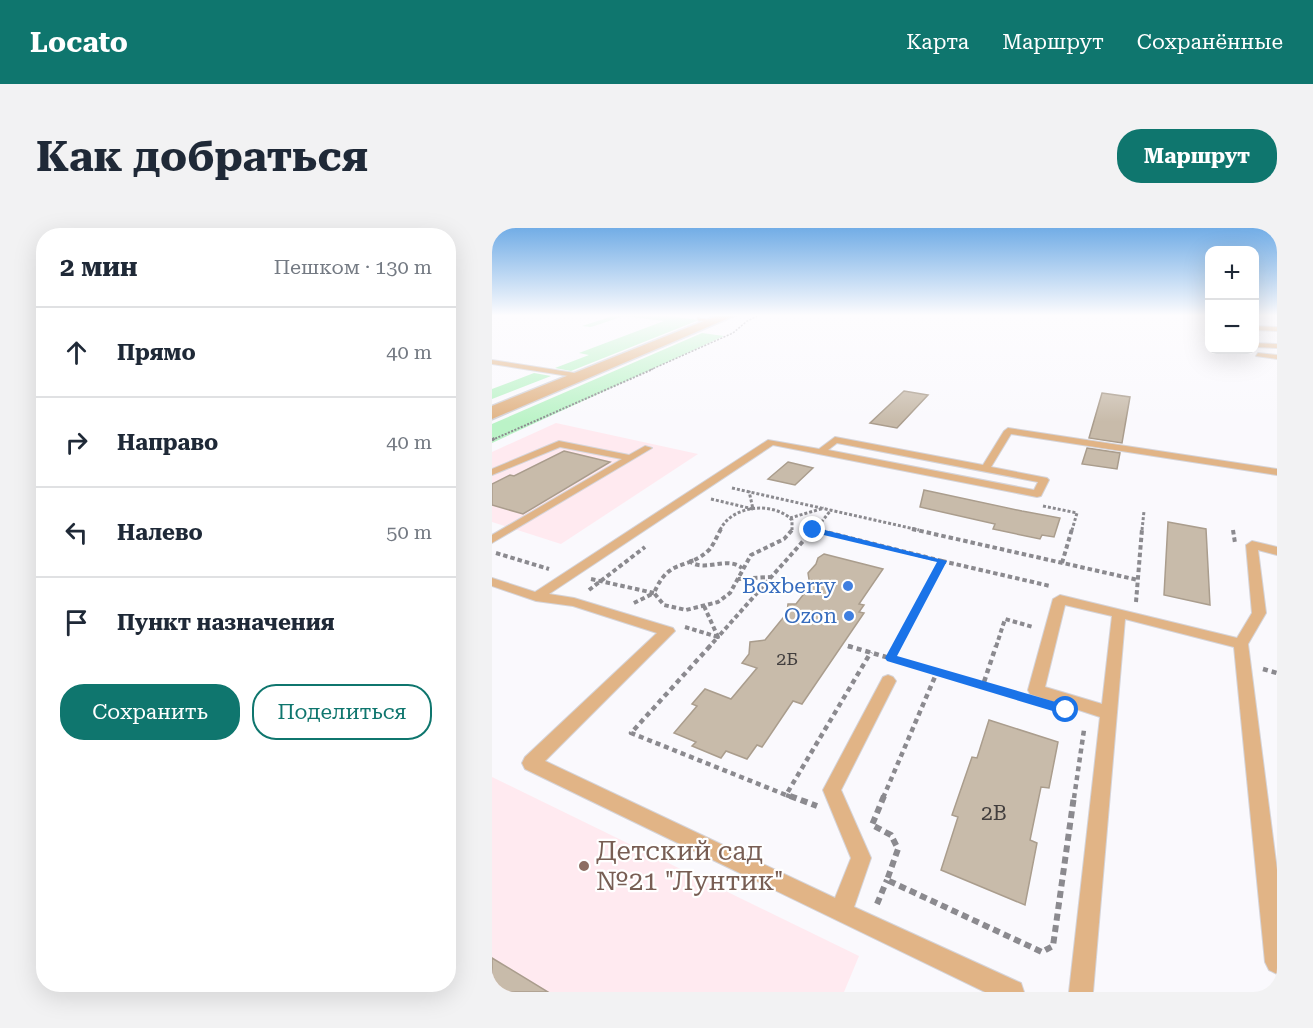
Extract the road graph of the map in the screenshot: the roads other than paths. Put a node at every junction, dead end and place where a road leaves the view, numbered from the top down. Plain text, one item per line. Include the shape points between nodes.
1 (640, 351) edge
2 (1258, 355) dead end
3 (1277, 357) edge
4 (492, 362) edge
5 (581, 376) junction
6 (492, 413) edge
7 (648, 448) dead end
8 (820, 452) junction
9 (629, 458) junction
10 (986, 468) junction
11 (492, 472) edge
12 (1277, 472) edge
13 (492, 540) edge
14 (1277, 550) edge
15 (492, 582) edge
16 (536, 597) junction
17 (1127, 610) junction
18 (1241, 644) junction
19 (888, 681) dead end
20 (1109, 713) junction
21 (841, 912) junction
22 (1277, 962) edge
23 (1011, 992) edge
24 (1081, 992) edge

1 - 5 street
2 - 3 lane
4 - 5 lane
5 - 6 street
7 - 9 lane
8 - 10 lane via 835,440
8 - 10 lane via 1037,494 1044,480
8 - 16 lane via 771,442
9 - 11 lane via 560,444
9 - 13 lane
10 - 12 lane via 1008,431
14 - 18 lane via 1252,545 1259,613
15 - 16 lane
16 - 21 lane via 574,602 668,631 531,764
17 - 18 lane
17 - 20 lane
17 - 20 lane via 1060,599 1036,690
18 - 22 lane
19 - 21 lane via 832,790 861,858
20 - 24 lane
21 - 23 lane

